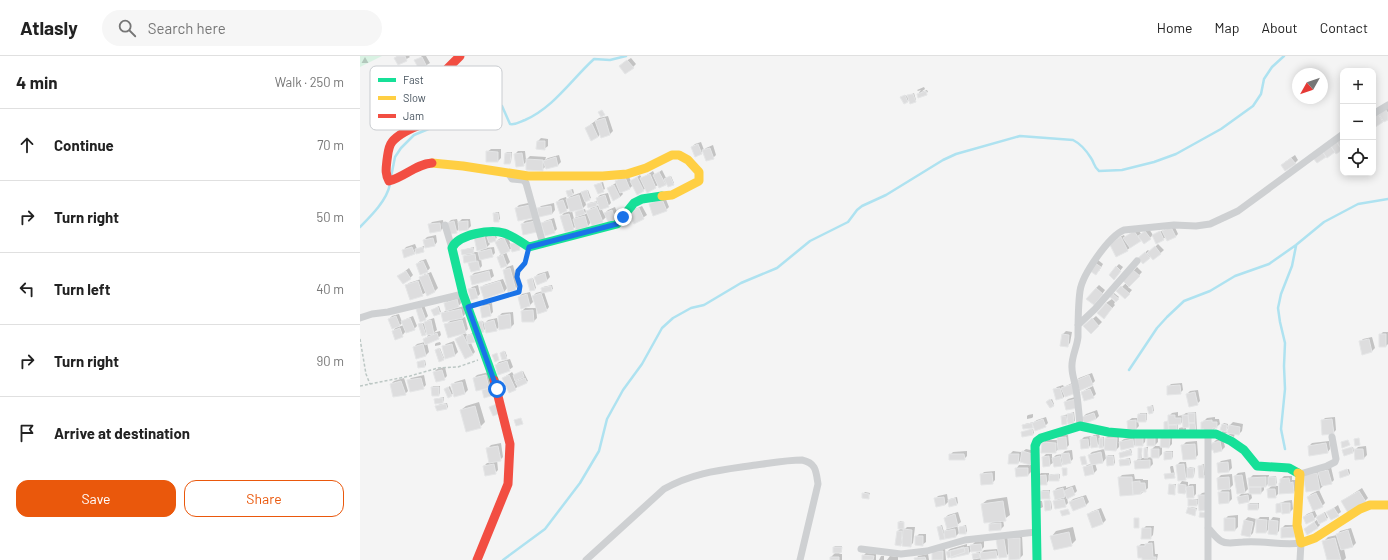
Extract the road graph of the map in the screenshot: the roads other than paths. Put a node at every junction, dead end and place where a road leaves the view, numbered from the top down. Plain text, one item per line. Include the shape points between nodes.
1 (460, 56) edge
2 (450, 66) edge
3 (1388, 105) edge
4 (1376, 112) edge
5 (412, 130) edge
6 (1340, 136) edge
7 (509, 174) junction
8 (445, 225) dead end
9 (543, 244) junction
10 (452, 248) junction
11 (1137, 260) dead end
12 (463, 294) junction
13 (360, 318) edge
14 (1078, 325) junction
15 (1080, 426) junction
16 (1208, 435) junction
17 (1332, 437) dead end
18 (1300, 474) junction
19 (1388, 505) edge
20 (1208, 528) junction
21 (1036, 532) junction
22 (1301, 543) junction
23 (861, 549) dead end
24 (477, 560) edge
25 (586, 560) edge
26 (800, 560) edge
27 (1037, 560) edge
28 (1208, 560) edge
29 (1300, 560) edge

1 - 2 street
3 - 4 street
5 - 7 street via 398,137 390,145 386,176 389,181 420,165 431,163
6 - 14 street via 1238,211 1210,224 1124,230 1118,234 1097,258 1085,277 1080,290
7 - 9 street via 512,179 523,180 526,183
7 - 9 street via 627,174 672,155 679,155 688,160 699,172 699,181 694,185 672,195 634,203 617,224
8 - 10 street
9 - 10 street via 529,247 509,235 495,231 461,238
10 - 12 street
11 - 14 street
12 - 13 street
12 - 24 street via 497,389 510,444 508,484
14 - 15 street via 1072,368
15 - 16 street via 1132,434
15 - 21 street via 1037,441
16 - 18 street via 1216,434 1231,441 1244,450 1257,466 1289,468
16 - 20 street
17 - 18 street via 1335,462
18 - 22 street via 1298,525
19 - 22 street via 1370,505 1360,509 1315,538
20 - 22 street via 1221,541 1227,543
20 - 28 street
21 - 23 street via 965,540 927,551 901,554
21 - 27 street
22 - 29 street
25 - 26 street via 664,489 675,483 693,475 802,460 809,461 813,466 818,484

